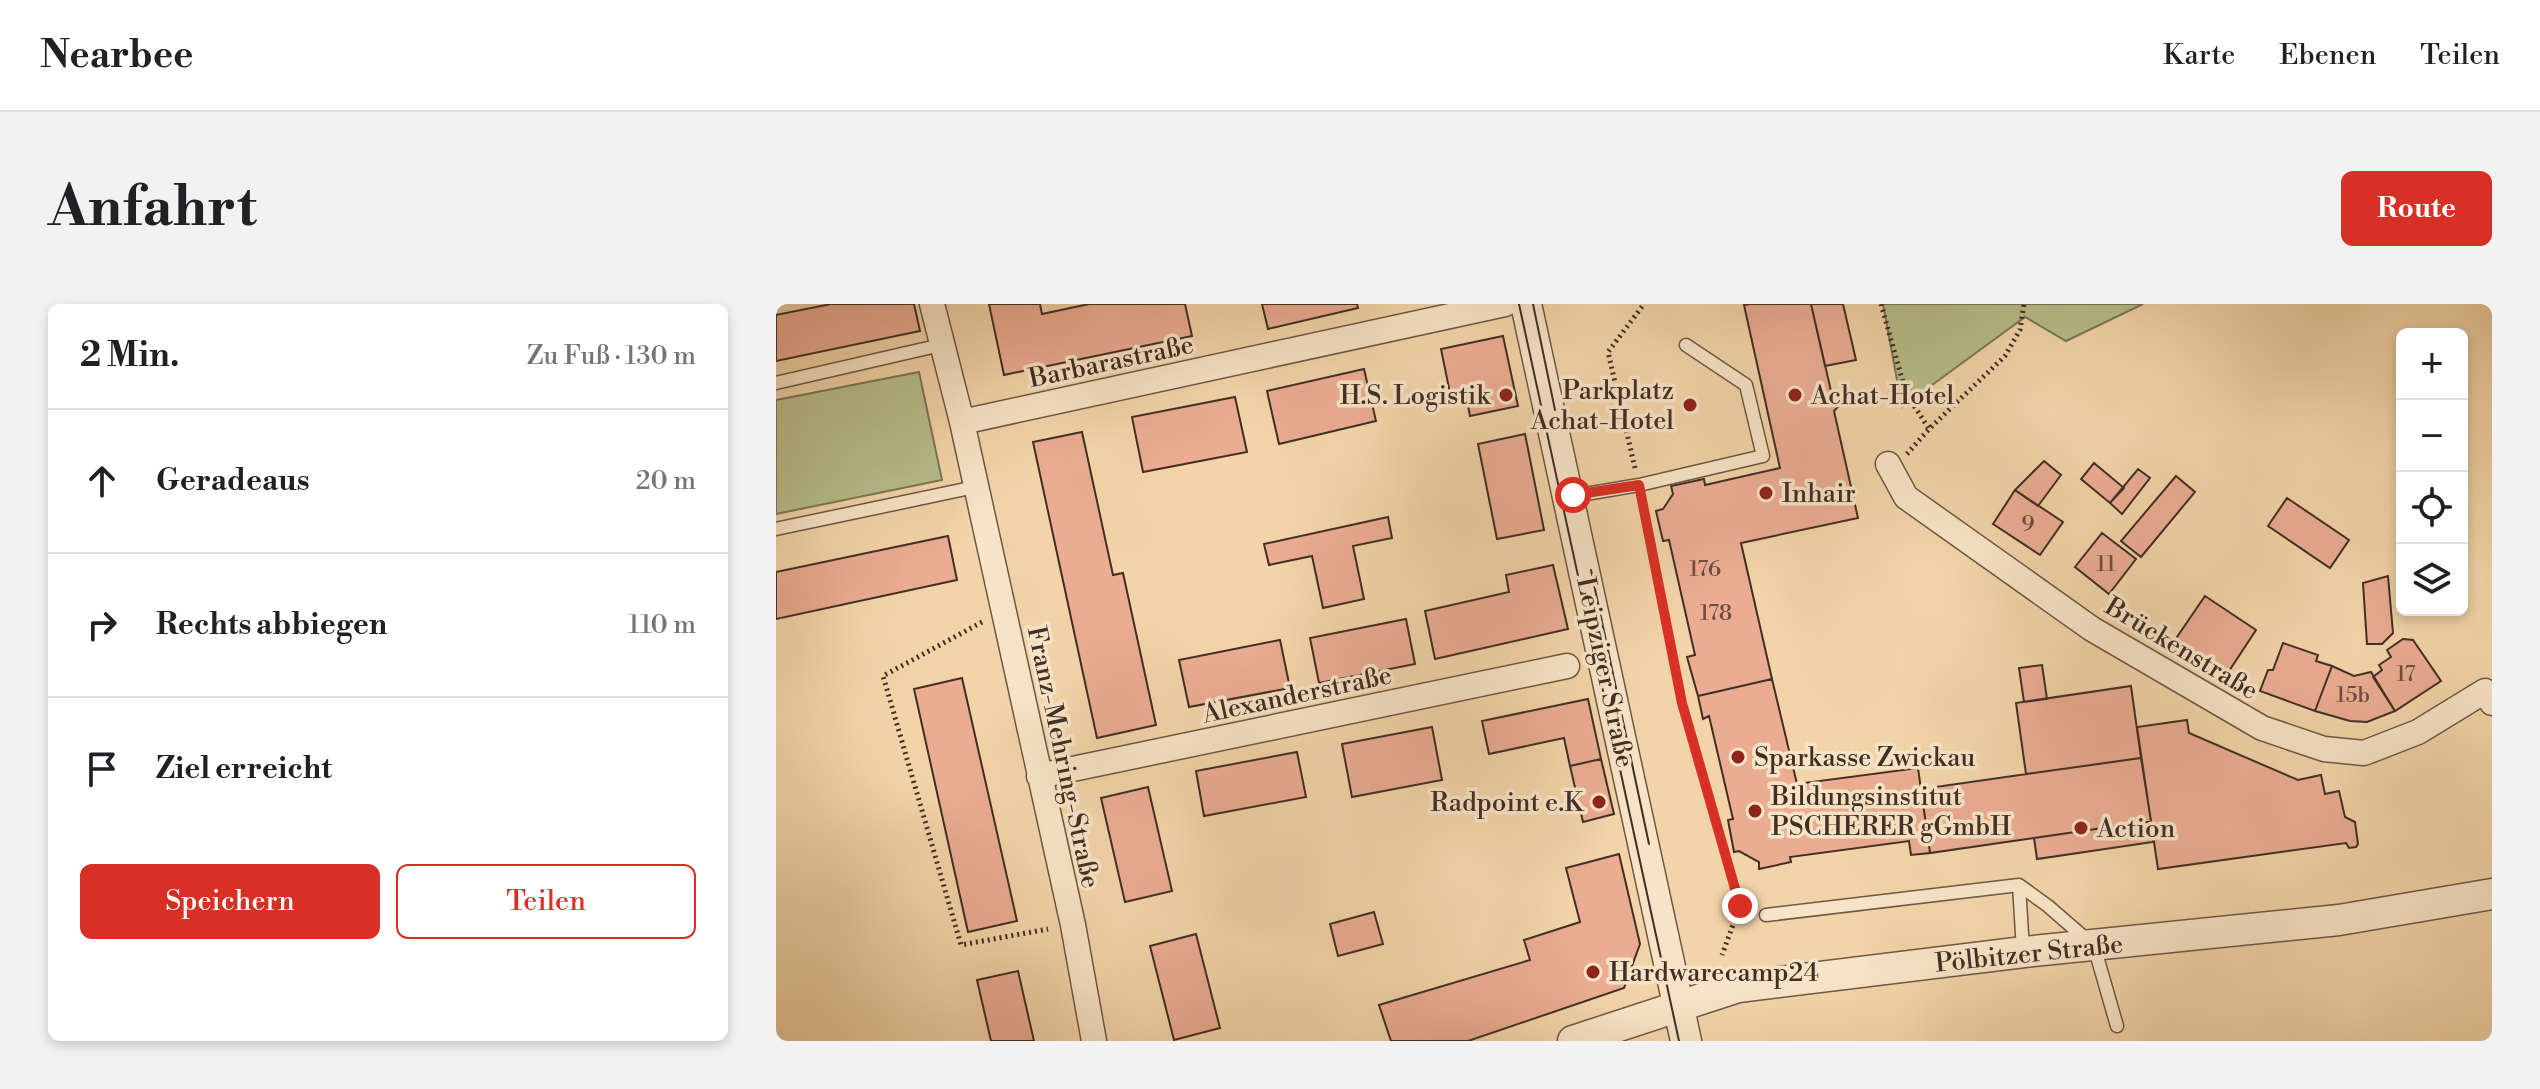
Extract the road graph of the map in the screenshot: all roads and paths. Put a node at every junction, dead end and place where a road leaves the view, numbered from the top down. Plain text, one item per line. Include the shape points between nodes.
1 (932, 304) edge
2 (1505, 304) edge
3 (1526, 304) edge
4 (1644, 304) edge
5 (1881, 304) edge
6 (2024, 304) edge
7 (941, 345) junction
8 (1686, 345) dead end
9 (776, 383) edge
10 (962, 422) junction
11 (1929, 429) junction
12 (1888, 464) joint
13 (1639, 485) junction
14 (975, 487) junction
15 (1568, 497) junction
16 (776, 529) edge
17 (1003, 611) junction
18 (1567, 666) dead end
19 (2490, 693) edge
20 (1039, 776) junction
21 (2019, 885) junction
22 (2492, 894) edge
23 (1766, 915) dead end
24 (1073, 925) junction
25 (2094, 946) junction
26 (2024, 952) junction
27 (1722, 955) dead end
28 (1677, 1007) junction
29 (2117, 1026) dead end
30 (1094, 1041) edge
31 (1573, 1041) edge
32 (1686, 1041) edge

1 - 7 street, Franz-Mehring-Straße
2 - 10 street, Barbarastraße
3 - 15 street, Leipziger Straße
4 - 13 path via 1608,352
5 - 11 path via 1906,393
6 - 11 path via 2020,330 2005,356
7 - 9 lane
7 - 10 street, Franz-Mehring-Straße
8 - 13 lane via 1746,385 1763,456
10 - 14 street, Franz-Mehring-Straße
11 - 12 path via 1912,452
12 - 19 street, Brückenstraße via 1906,497 2092,629 2262,728 2324,749 2364,753 2418,732
13 - 15 lane
13 - 27 path via 1682,703 1740,906
14 - 16 lane
14 - 17 street, Franz-Mehring-Straße
15 - 28 street, Leipziger Straße
17 - 20 street, Franz-Mehring-Straße
17 - 24 path via 883,676 961,945
18 - 20 street, Alexanderstraße
20 - 24 street, Franz-Mehring-Straße
21 - 23 lane
21 - 25 lane
21 - 26 lane
22 - 25 street, Pölbitzer Straße via 2339,920
24 - 30 street, Franz-Mehring-Straße
25 - 26 street, Pölbitzer Straße
25 - 29 lane
26 - 28 street, Pölbitzer Straße via 1738,987
28 - 31 street, Pölbitzer Straße
28 - 32 street, Leipziger Straße

